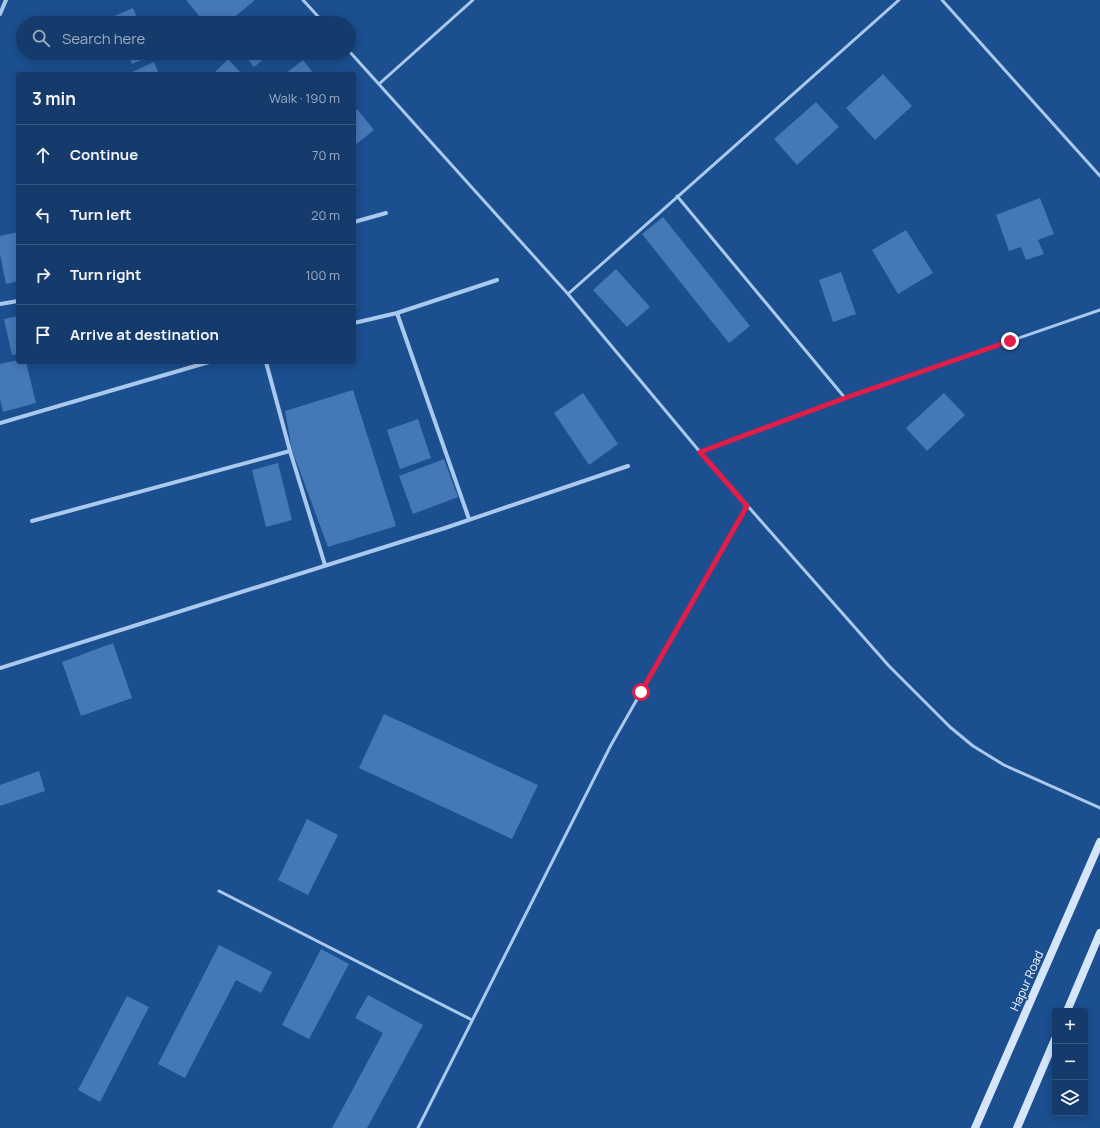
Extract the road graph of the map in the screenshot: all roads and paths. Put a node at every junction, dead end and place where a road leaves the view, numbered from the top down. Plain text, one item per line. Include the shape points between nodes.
1 (6, 0) edge
2 (303, 0) edge
3 (473, 0) edge
4 (900, 0) edge
5 (942, 0) edge
6 (0, 14) edge
7 (318, 16) edge
8 (356, 59) edge
9 (379, 84) junction
10 (1100, 176) edge
11 (677, 196) junction
12 (386, 213) dead end
13 (356, 221) edge
14 (498, 280) dead end
15 (568, 294) junction
16 (16, 300) edge
17 (0, 304) edge
18 (1100, 310) edge
19 (397, 313) junction
20 (356, 323) edge
21 (202, 364) edge
22 (267, 364) edge
23 (845, 398) junction
24 (0, 423) edge
25 (290, 451) junction
26 (700, 452) junction
27 (628, 466) dead end
28 (747, 506) junction
29 (469, 520) junction
30 (32, 521) dead end
31 (325, 565) junction
32 (0, 668) edge
33 (1100, 808) edge
34 (1100, 842) edge
35 (219, 891) dead end
36 (1100, 933) edge
37 (1068, 1008) edge
38 (472, 1020) junction
39 (1053, 1044) edge
40 (418, 1128) edge
41 (975, 1128) edge
42 (1017, 1128) edge

1 - 6 street
2 - 7 lane
3 - 9 lane
4 - 11 lane
5 - 10 lane
8 - 9 lane
9 - 15 lane
11 - 15 lane
11 - 23 lane
12 - 13 street
14 - 19 street
15 - 26 lane
16 - 17 street
18 - 23 lane
19 - 20 street
19 - 29 street
21 - 24 street
22 - 25 street
23 - 26 lane
25 - 30 street
25 - 31 street
26 - 28 lane
27 - 29 street
28 - 33 lane via 889,666 950,727 973,746 1004,765
28 - 38 lane via 610,745
29 - 31 street
31 - 32 street
34 - 41 main road, Hapur Road
35 - 38 lane
36 - 37 main road
38 - 40 lane
39 - 42 main road

